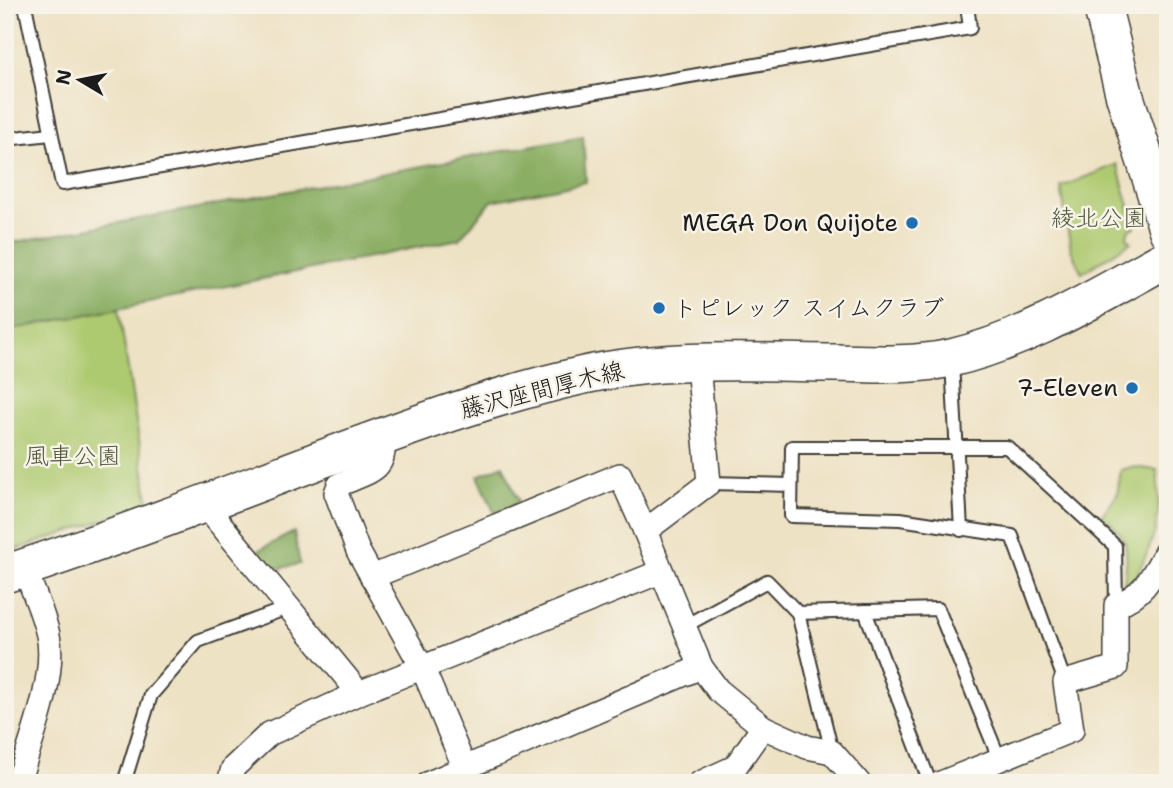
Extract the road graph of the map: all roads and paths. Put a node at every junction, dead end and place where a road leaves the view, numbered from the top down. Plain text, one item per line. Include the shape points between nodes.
1 (25, 5) edge
2 (967, 5) edge
3 (1088, 5) edge
4 (1101, 5) edge
5 (1111, 41) junction
6 (51, 134) junction
7 (5, 139) edge
8 (1168, 231) edge
9 (1168, 258) edge
10 (952, 357) junction
11 (698, 365) junction
12 (382, 435) junction
13 (958, 449) junction
14 (709, 483) junction
15 (791, 485) junction
16 (203, 503) junction
17 (961, 530) junction
18 (645, 531) junction
19 (1168, 548) edge
20 (15, 571) edge
21 (660, 572) junction
22 (372, 577) junction
23 (1116, 605) junction
24 (290, 607) junction
25 (865, 611) junction
26 (799, 613) junction
27 (683, 626) junction
28 (701, 667) junction
29 (423, 669) junction
30 (1065, 682) junction
31 (359, 694) junction
32 (763, 727) junction
33 (832, 752) junction
34 (999, 758) junction
35 (467, 775) edge
36 (857, 782) edge
37 (18, 783) edge
38 (124, 783) edge
39 (229, 783) edge
40 (429, 783) edge
41 (700, 783) edge
42 (930, 783) edge
43 (941, 783) edge

1 - 6 lane
2 - 6 lane via 970,28 62,184
3 - 5 lane via 1094,27
4 - 5 main road
5 - 8 main road
6 - 7 lane
9 - 10 main road, 藤沢座間厚木線 via 1084,304
10 - 11 main road, 藤沢座間厚木線 via 877,364
10 - 13 lane
11 - 12 main road, 藤沢座間厚木線 via 589,374 487,400
11 - 14 street
12 - 16 main road, 藤沢座間厚木線
12 - 22 street via 386,454 381,465 339,485 336,493
13 - 15 lane via 792,447
13 - 17 lane
13 - 23 lane via 1007,447 1115,546
14 - 15 lane
14 - 18 street
15 - 17 lane via 791,516 900,519
16 - 20 main road, 藤沢座間厚木線
16 - 24 street
17 - 30 lane via 1012,536
18 - 21 street
18 - 22 street via 620,475
19 - 23 street via 1145,590
20 - 37 street via 48,636 49,661
21 - 27 street
21 - 29 street
22 - 29 street
23 - 30 street via 1116,667
24 - 31 street
24 - 38 lane via 198,641 151,695
25 - 26 lane
25 - 34 lane via 938,609
25 - 42 lane
26 - 27 lane via 767,581
26 - 33 lane
27 - 28 street
28 - 32 street via 718,690
28 - 35 street
29 - 31 street
29 - 35 street
30 - 34 street via 1072,730
31 - 39 street via 269,734 233,768
32 - 33 street via 807,747
32 - 41 street via 736,767
33 - 36 street
34 - 43 street
35 - 40 street

